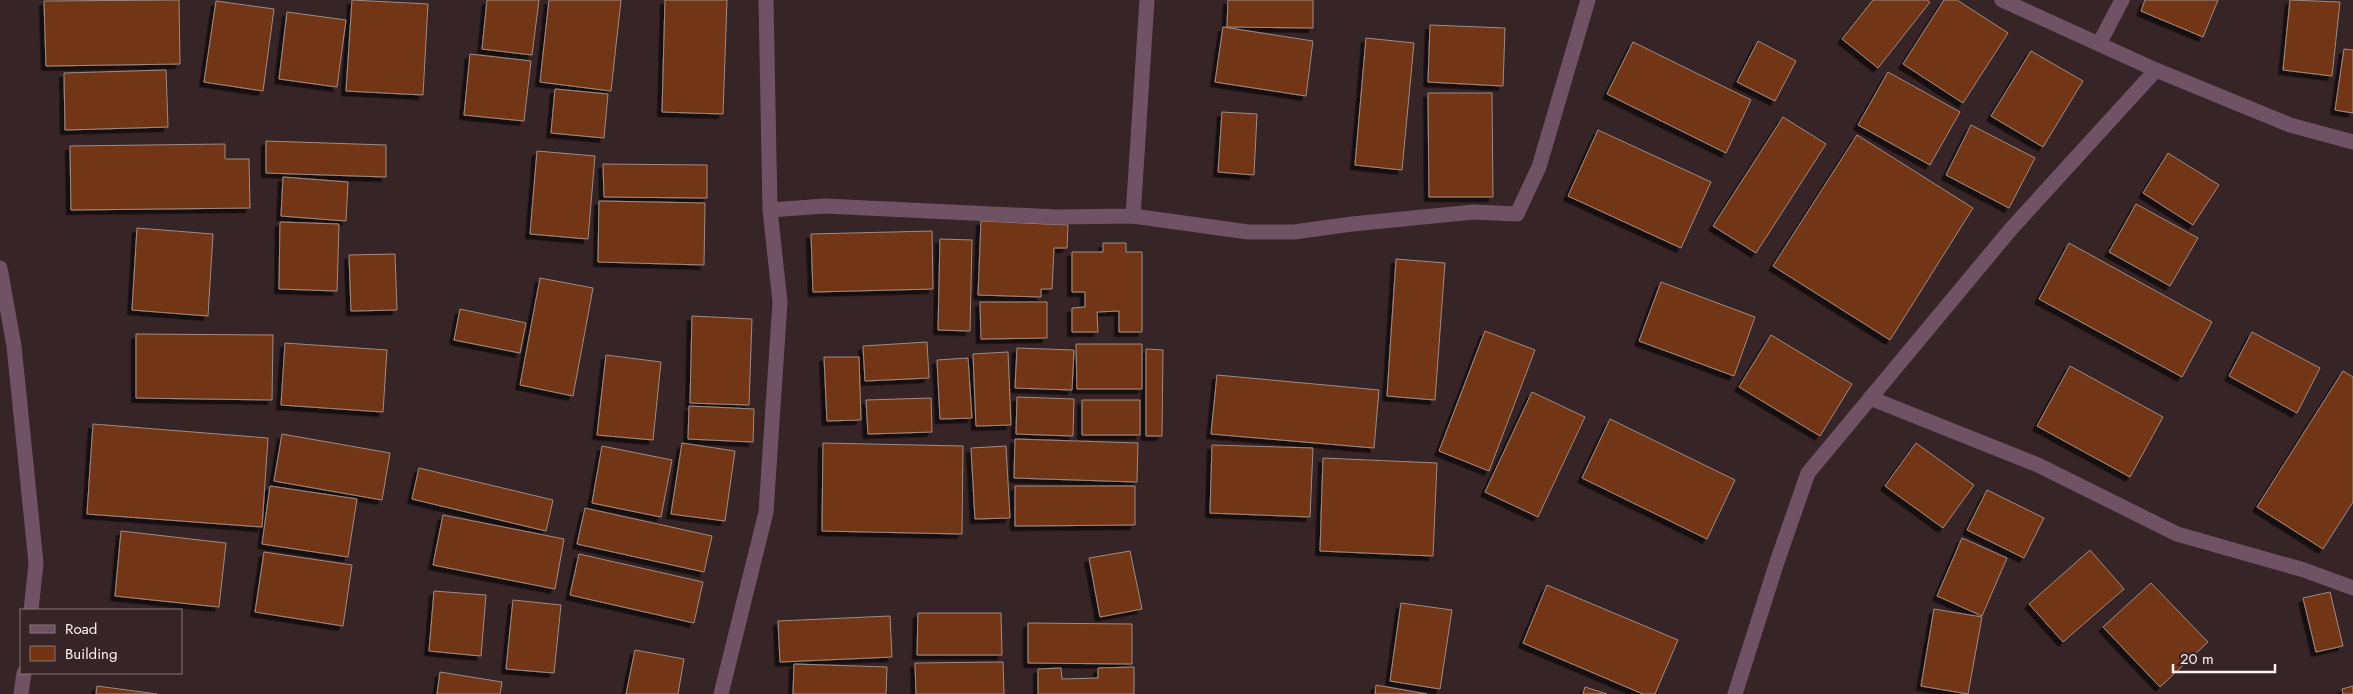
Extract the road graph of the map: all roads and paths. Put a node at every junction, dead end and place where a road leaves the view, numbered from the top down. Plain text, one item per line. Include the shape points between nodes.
1 (766, 0) edge
2 (1147, 0) edge
3 (1588, 0) edge
4 (2002, 0) edge
5 (2122, 0) edge
6 (2099, 44) junction
7 (2156, 70) junction
8 (2353, 142) edge
9 (770, 210) junction
10 (1133, 216) junction
11 (0, 268) edge
12 (1870, 398) junction
13 (2353, 588) edge
14 (31, 609) edge
15 (24, 674) edge
16 (22, 694) edge
17 (721, 694) edge
18 (1735, 694) edge

1 - 9 street
2 - 10 street
3 - 10 street via 1539,167 1517,214 1474,212 1294,232 1248,232
4 - 6 street
5 - 6 street
6 - 7 street
7 - 8 street via 2290,125
7 - 12 street via 2011,228
9 - 10 street via 825,206 1057,217
9 - 17 street via 780,302 766,512
11 - 14 street via 14,346 36,563
12 - 13 street via 2038,465 2178,534 2304,570
12 - 18 street via 1808,473
15 - 16 street

